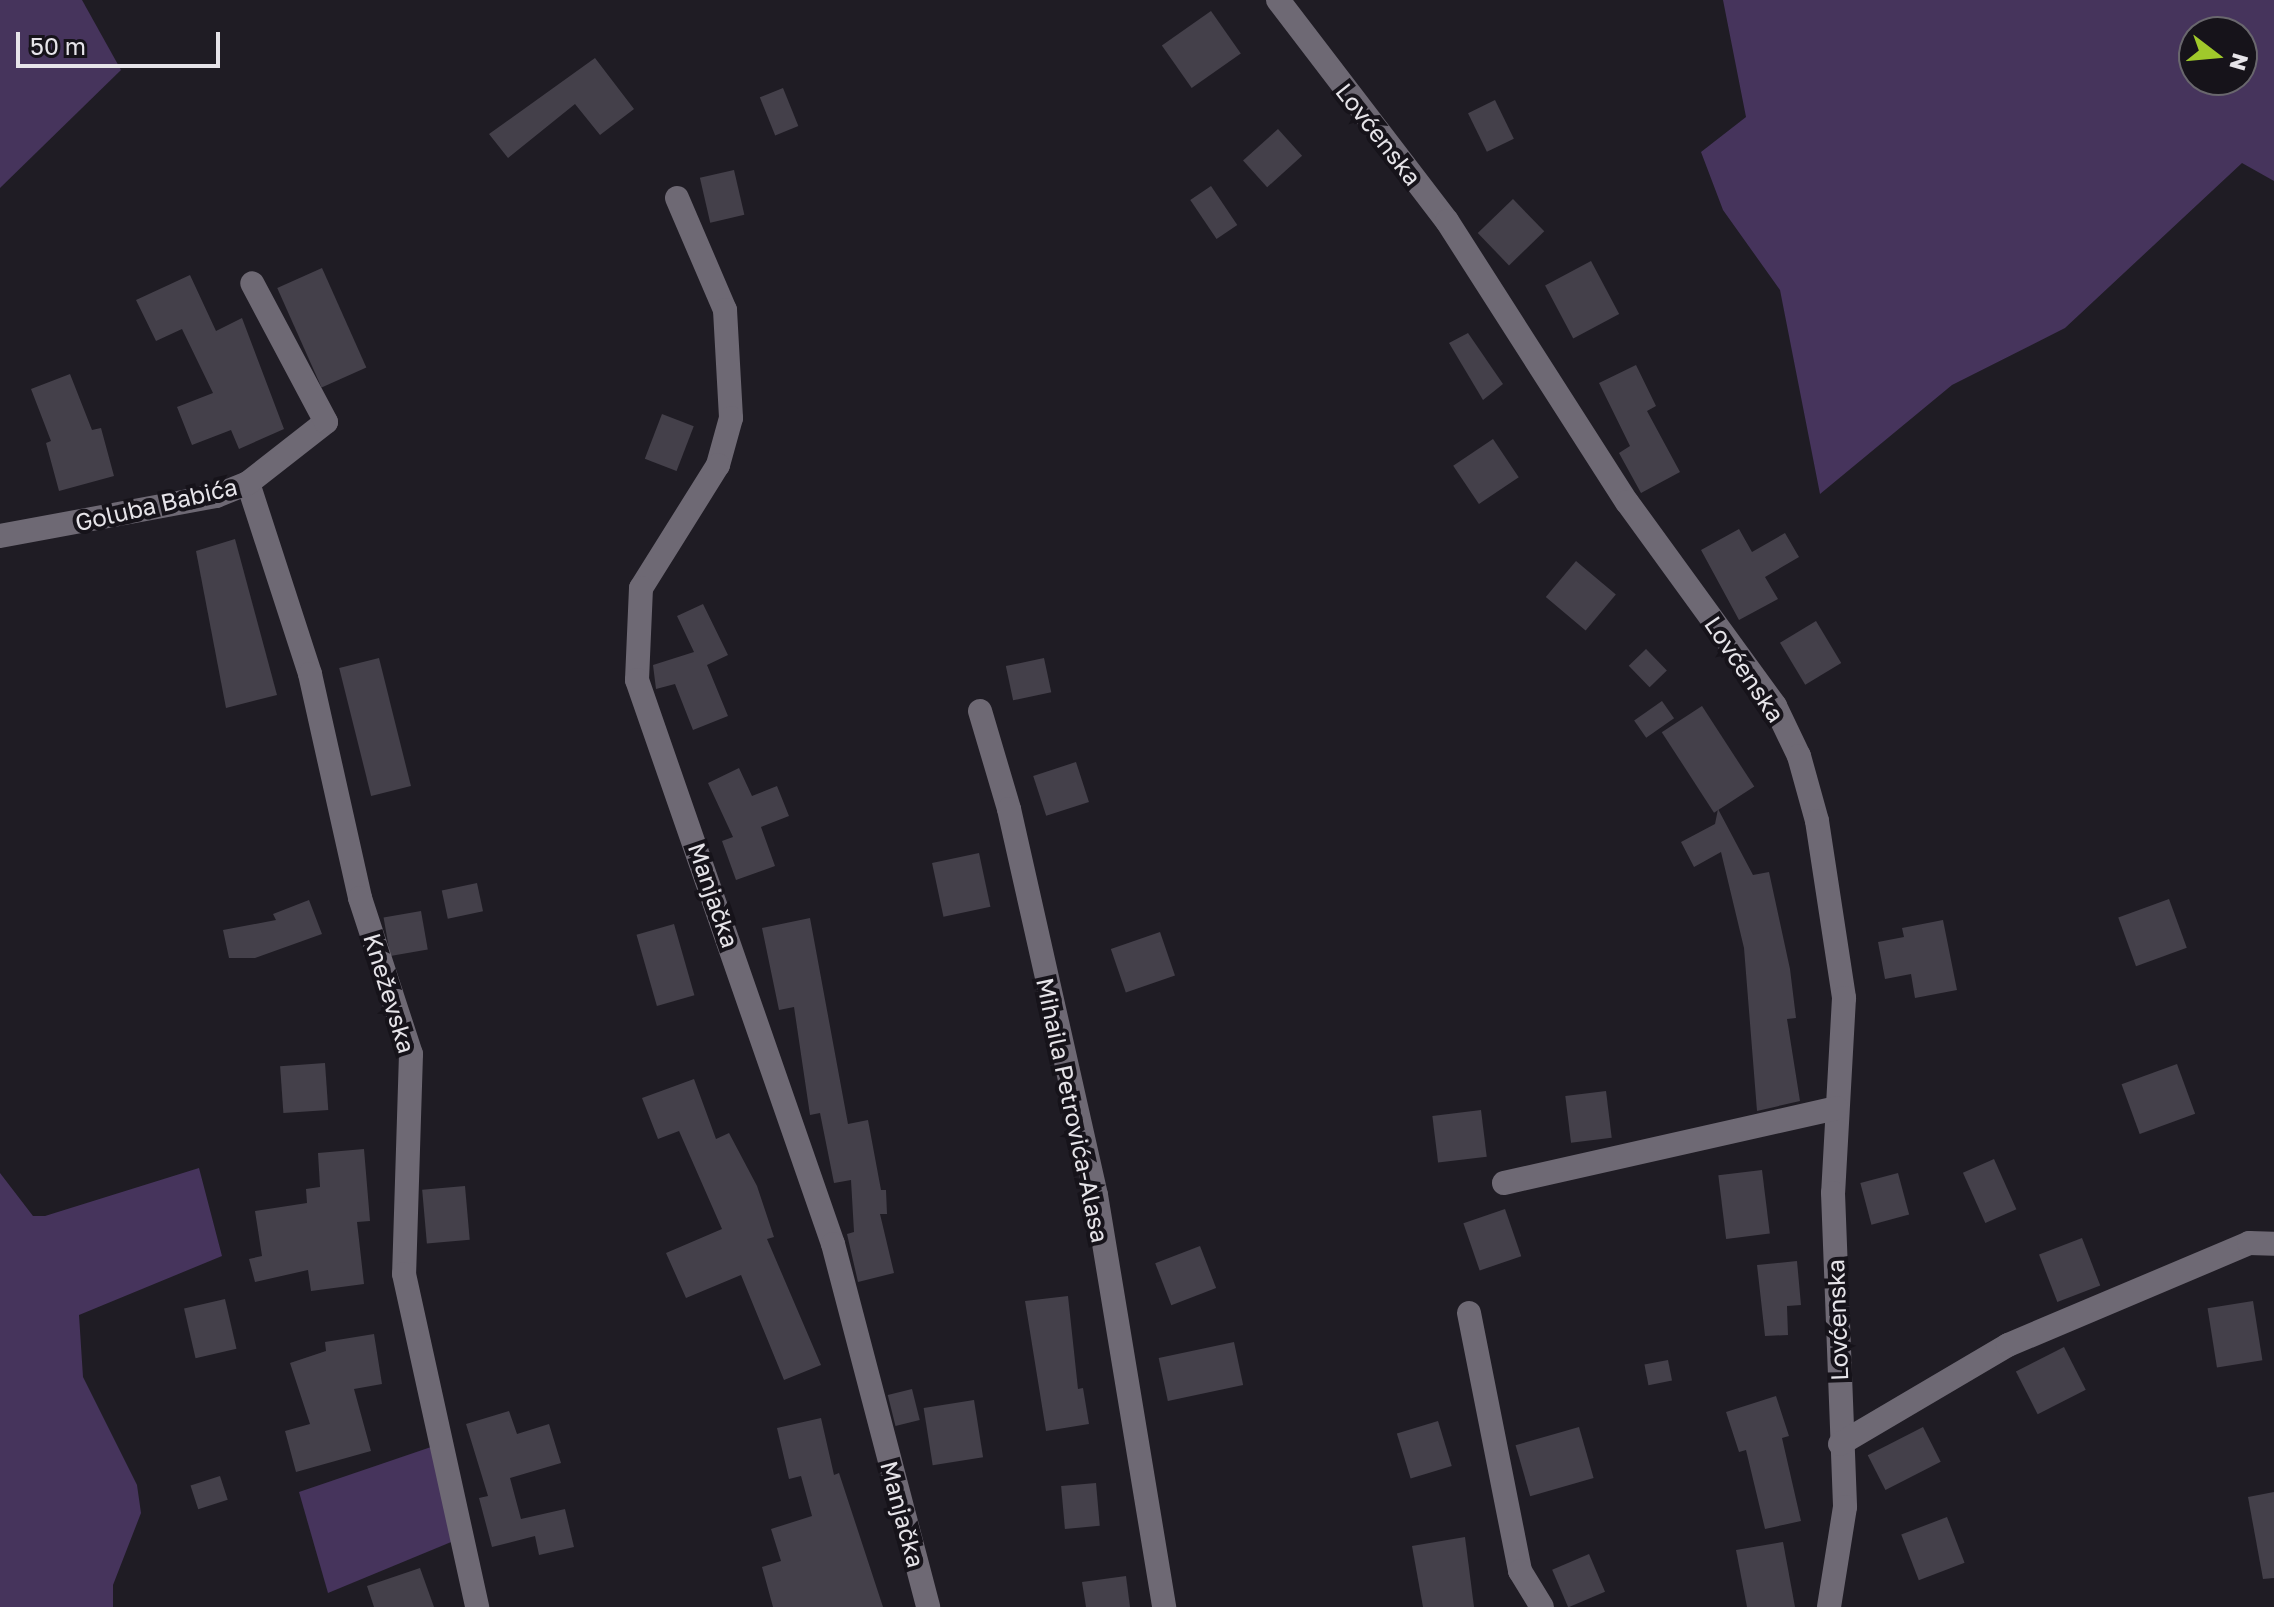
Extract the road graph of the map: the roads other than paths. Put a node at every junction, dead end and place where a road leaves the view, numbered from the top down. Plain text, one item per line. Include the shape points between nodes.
1 (1278, 0) edge
2 (677, 198) dead end
3 (252, 283) dead end
4 (248, 483) junction
5 (0, 536) edge
6 (980, 711) dead end
7 (1837, 1108) junction
8 (1504, 1183) dead end
9 (2274, 1244) edge
10 (1469, 1313) dead end
11 (1840, 1444) junction
12 (477, 1607) edge
13 (928, 1607) edge
14 (1164, 1607) edge
15 (1542, 1607) edge
16 (1829, 1607) edge

1 - 7 street, Lovćenska via 1447,221 1627,502 1775,706 1799,756 1819,836 1844,998
2 - 13 street, Manjačka via 725,310 731,418 718,465 641,588 637,680 833,1244
3 - 4 street, Goluba Babića via 326,422
4 - 5 street, Goluba Babića via 184,503
4 - 12 street, Kneževska via 310,674 360,898 411,1054 404,1274
6 - 14 street, Mihaila Petrovića-Alasa via 1009,809 1096,1195
7 - 8 street
7 - 11 street, Lovćenska
9 - 11 street via 2249,1243 2008,1345
10 - 15 street via 1520,1571
11 - 16 street, Lovćenska via 1845,1507

